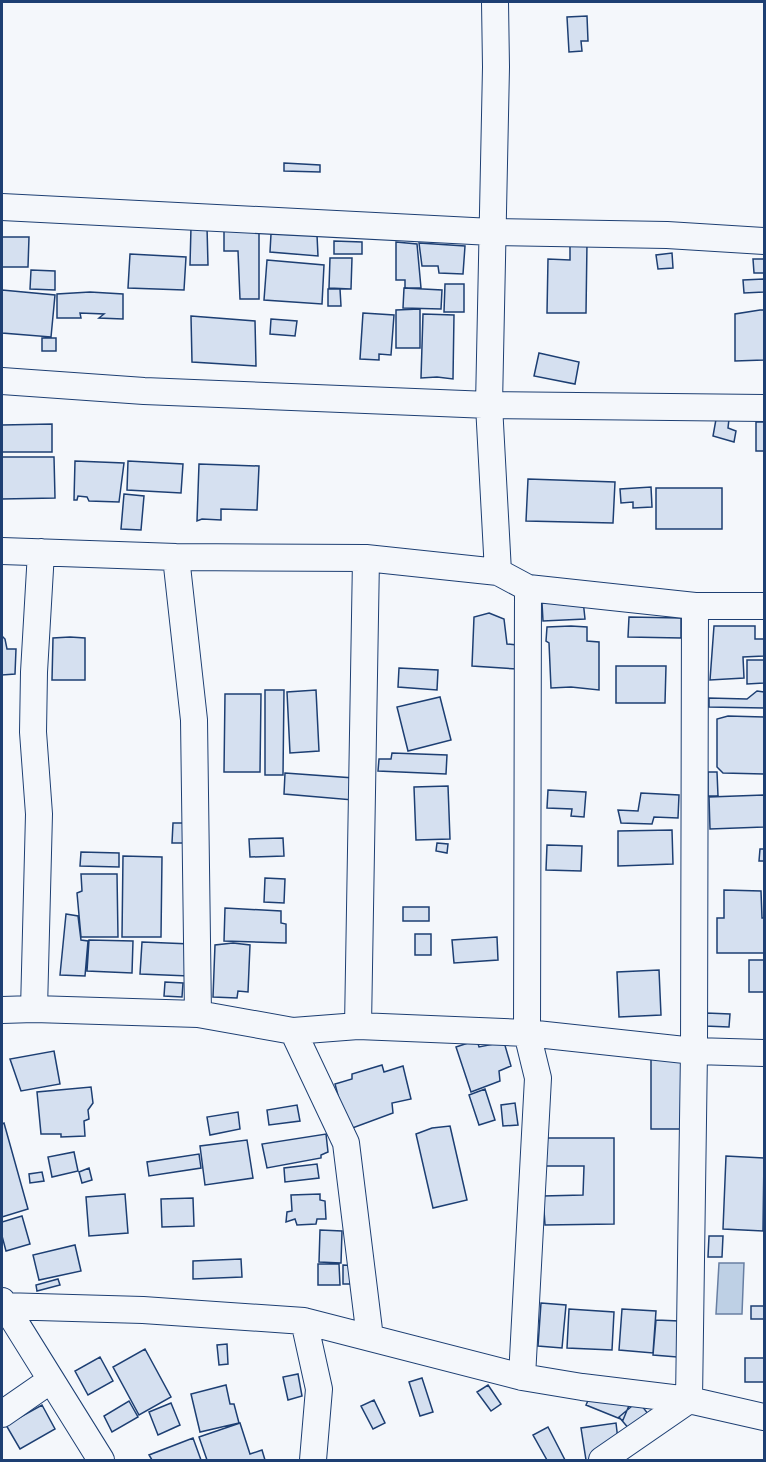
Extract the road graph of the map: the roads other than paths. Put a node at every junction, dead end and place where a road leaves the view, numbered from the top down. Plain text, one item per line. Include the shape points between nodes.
1 (495, 2) edge
2 (2, 207) edge
3 (492, 232) junction
4 (765, 241) edge
5 (2, 381) edge
6 (489, 405) junction
7 (765, 408) edge
8 (2, 551) edge
9 (41, 552) junction
10 (176, 558) junction
11 (366, 558) junction
12 (498, 572) junction
13 (528, 588) junction
14 (695, 606) junction
15 (765, 606) edge
16 (34, 1009) junction
17 (2, 1010) edge
18 (198, 1014) junction
19 (358, 1026) junction
20 (293, 1032) junction
21 (527, 1033) junction
22 (694, 1051) junction
23 (765, 1053) edge
24 (2, 1305) edge
25 (304, 1321) junction
26 (370, 1338) junction
27 (522, 1377) junction
28 (51, 1380) junction
29 (689, 1400) junction
30 (2, 1414) edge
31 (765, 1417) edge
32 (101, 1461) edge
33 (314, 1461) edge
34 (602, 1461) edge

1 - 3 street
2 - 3 street
3 - 4 street
3 - 6 street
5 - 6 street
6 - 7 street
6 - 12 street
8 - 9 street
9 - 10 street
9 - 16 street via 33,732 39,814
10 - 11 street
10 - 18 street via 194,720
11 - 12 street
11 - 19 street
12 - 13 street
13 - 14 street
13 - 21 street
14 - 15 street
14 - 22 street
16 - 17 street
16 - 18 street
18 - 20 street
19 - 20 street
19 - 21 street
20 - 26 street via 346,1143
21 - 22 street
21 - 27 street via 538,1078
22 - 23 street
22 - 29 street
24 - 25 street
24 - 28 street
25 - 26 street
25 - 33 street via 319,1389
26 - 27 street
27 - 29 street
28 - 30 street
28 - 32 street
29 - 31 street
29 - 34 street

